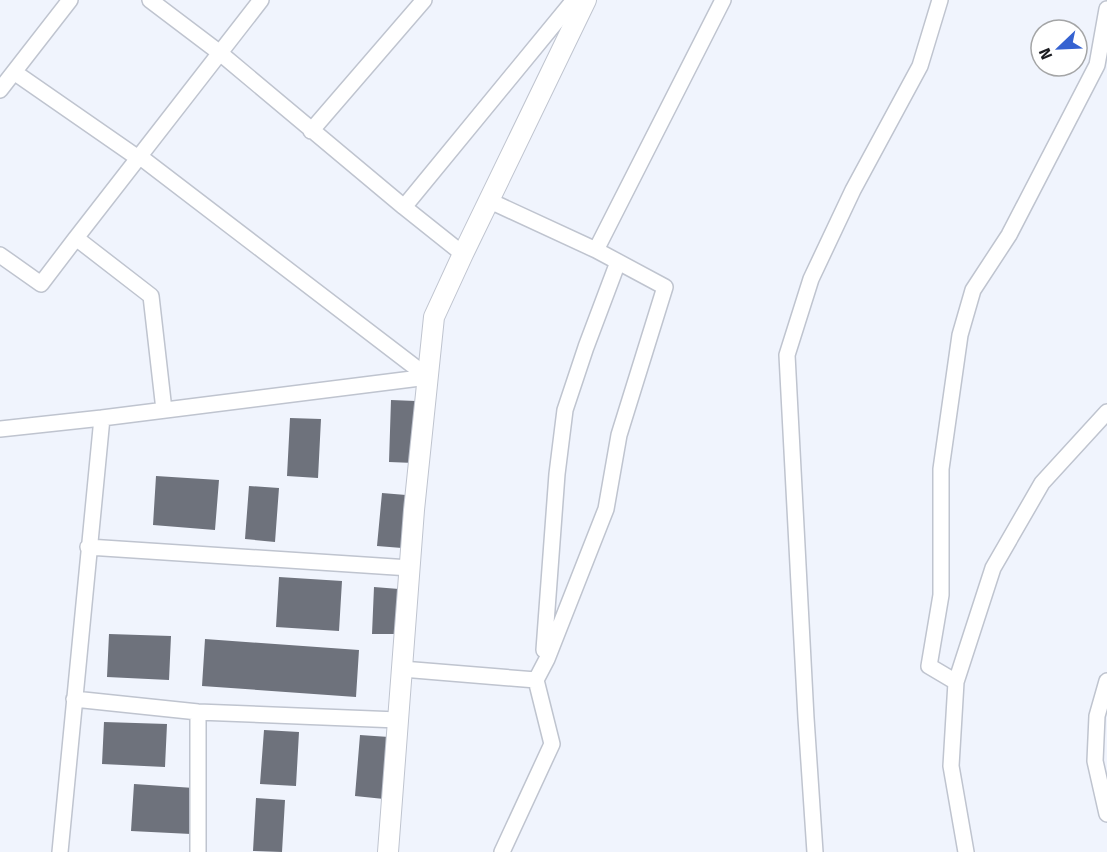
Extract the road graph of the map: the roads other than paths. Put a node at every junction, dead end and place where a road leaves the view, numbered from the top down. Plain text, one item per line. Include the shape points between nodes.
1 (70, 0) edge
2 (150, 0) edge
3 (261, 0) edge
4 (424, 0) edge
5 (574, 0) edge
6 (586, 0) edge
7 (723, 0) edge
8 (940, 0) edge
9 (1106, 20) edge
10 (220, 53) junction
11 (14, 72) junction
12 (0, 90) edge
13 (311, 131) junction
14 (138, 158) junction
15 (490, 201) junction
16 (404, 207) junction
17 (76, 238) junction
18 (596, 249) junction
19 (463, 254) junction
20 (0, 255) edge
21 (618, 262) junction
22 (428, 377) junction
23 (164, 410) junction
24 (1107, 412) edge
25 (102, 418) junction
26 (0, 429) edge
27 (88, 547) junction
28 (410, 568) junction
29 (402, 669) junction
30 (538, 676) junction
31 (1107, 681) edge
32 (956, 682) junction
33 (74, 699) junction
34 (198, 712) junction
35 (398, 720) junction
36 (1107, 814) edge
37 (60, 852) edge
38 (198, 852) edge
39 (388, 852) edge
40 (502, 852) edge
41 (815, 852) edge
42 (966, 852) edge

1 - 11 street
2 - 10 street
3 - 10 street
4 - 13 street
5 - 16 street
6 - 15 street
7 - 18 street
8 - 41 street via 920,66 853,190 811,279 787,355
9 - 32 street via 1097,65 1009,235 973,290 960,335 941,469 941,595 929,666
10 - 13 street
10 - 14 street
11 - 12 street
11 - 14 street
13 - 16 street
14 - 17 street
14 - 22 street
15 - 18 street
15 - 19 street
16 - 19 street
17 - 20 street via 41,284
17 - 23 street via 151,296
18 - 21 street
19 - 22 street via 435,317
21 - 30 street via 565,410 547,637
21 - 30 street via 665,287 619,435 606,509
22 - 23 street
22 - 28 street
23 - 25 street
24 - 32 street via 1042,483 993,568
25 - 26 street
25 - 27 street
27 - 28 street
27 - 33 street
28 - 29 street
29 - 30 street
29 - 35 street
30 - 40 street via 552,744
31 - 36 street via 1096,716 1095,761
32 - 42 street via 951,766
33 - 34 street
33 - 37 street
34 - 35 street
34 - 38 street
35 - 39 street

